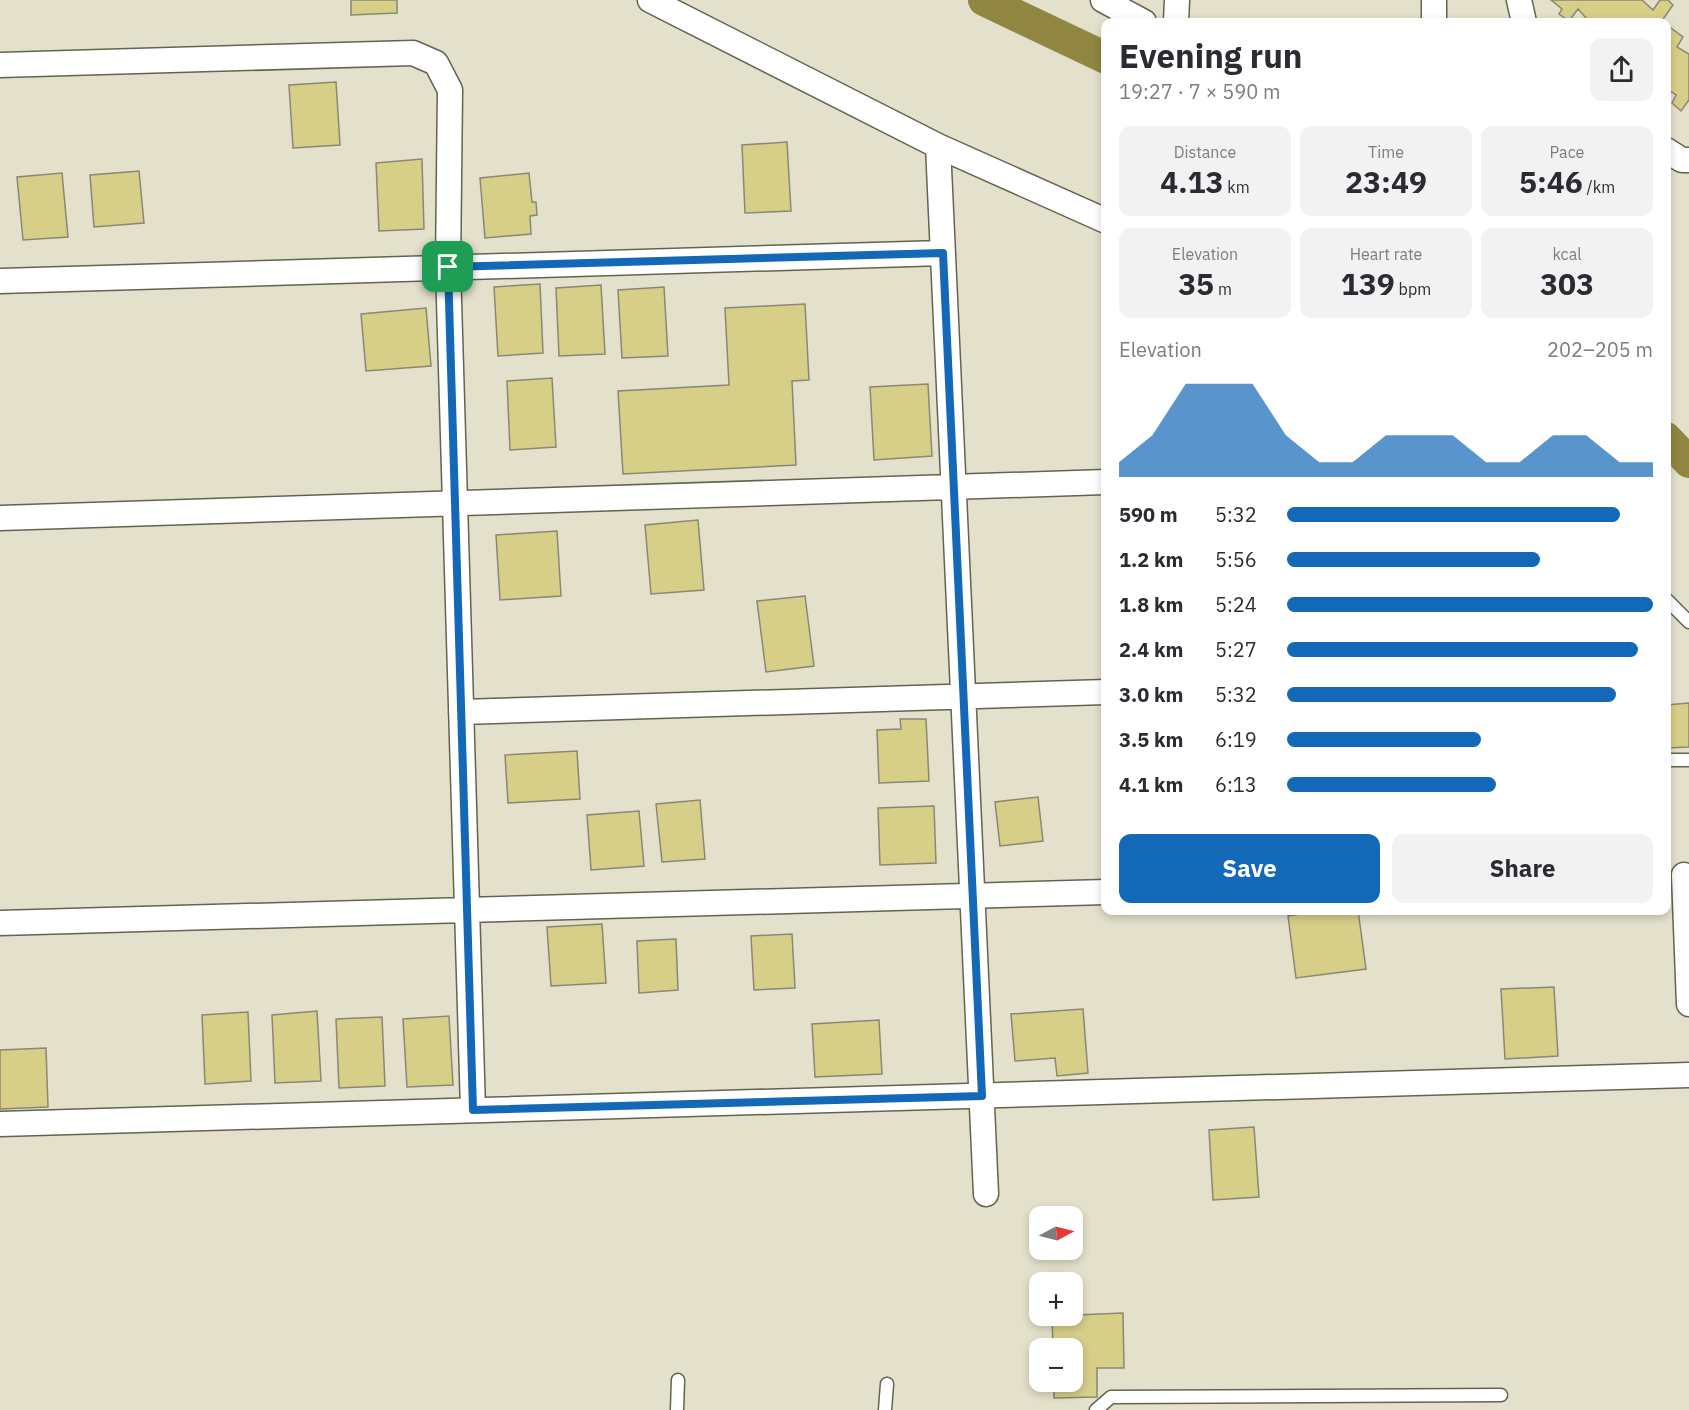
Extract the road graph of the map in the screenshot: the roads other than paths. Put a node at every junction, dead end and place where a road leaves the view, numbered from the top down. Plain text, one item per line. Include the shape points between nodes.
1 (650, 0) edge
2 (1103, 0) edge
3 (1177, 0) edge
4 (1434, 0) edge
5 (1519, 0) edge
6 (1137, 18) edge
7 (1176, 18) edge
8 (1434, 18) edge
9 (1523, 18) edge
10 (0, 65) edge
11 (938, 146) junction
12 (1671, 153) edge
13 (1689, 160) edge
14 (1101, 219) edge
15 (943, 253) junction
16 (448, 267) junction
17 (0, 281) edge
18 (1101, 482) edge
19 (955, 488) junction
20 (456, 504) junction
21 (0, 518) edge
22 (1671, 604) edge
23 (1689, 622) edge
24 (1101, 692) edge
25 (963, 696) junction
26 (461, 712) junction
27 (1671, 760) edge
28 (1689, 760) edge
29 (1680, 875) edge
30 (1101, 892) edge
31 (973, 896) junction
32 (467, 910) junction
33 (0, 923) edge
34 (1689, 1004) edge
35 (1689, 1075) edge
36 (982, 1096) junction
37 (473, 1110) junction
38 (0, 1124) edge
39 (986, 1194) dead end
40 (678, 1380) dead end
41 (887, 1383) dead end
42 (1501, 1395) dead end
43 (677, 1410) edge
44 (885, 1410) edge
45 (1096, 1410) edge

1 - 11 street
2 - 6 street
3 - 7 street
4 - 8 street
5 - 9 street
10 - 16 street via 413,53 436,63 450,90
11 - 14 street
11 - 15 street
12 - 13 street
15 - 16 street
15 - 19 street
16 - 17 street
16 - 20 street
18 - 19 street
19 - 20 street
19 - 25 street
20 - 21 street
20 - 26 street
22 - 23 lane
24 - 25 street
25 - 26 street
25 - 31 street
26 - 32 street
27 - 28 lane
29 - 34 street
30 - 31 street
31 - 32 street
31 - 36 street
32 - 33 street
32 - 37 street
35 - 36 street
36 - 37 street
36 - 39 street
37 - 38 street
40 - 43 lane
41 - 44 lane
42 - 45 lane via 1111,1397

